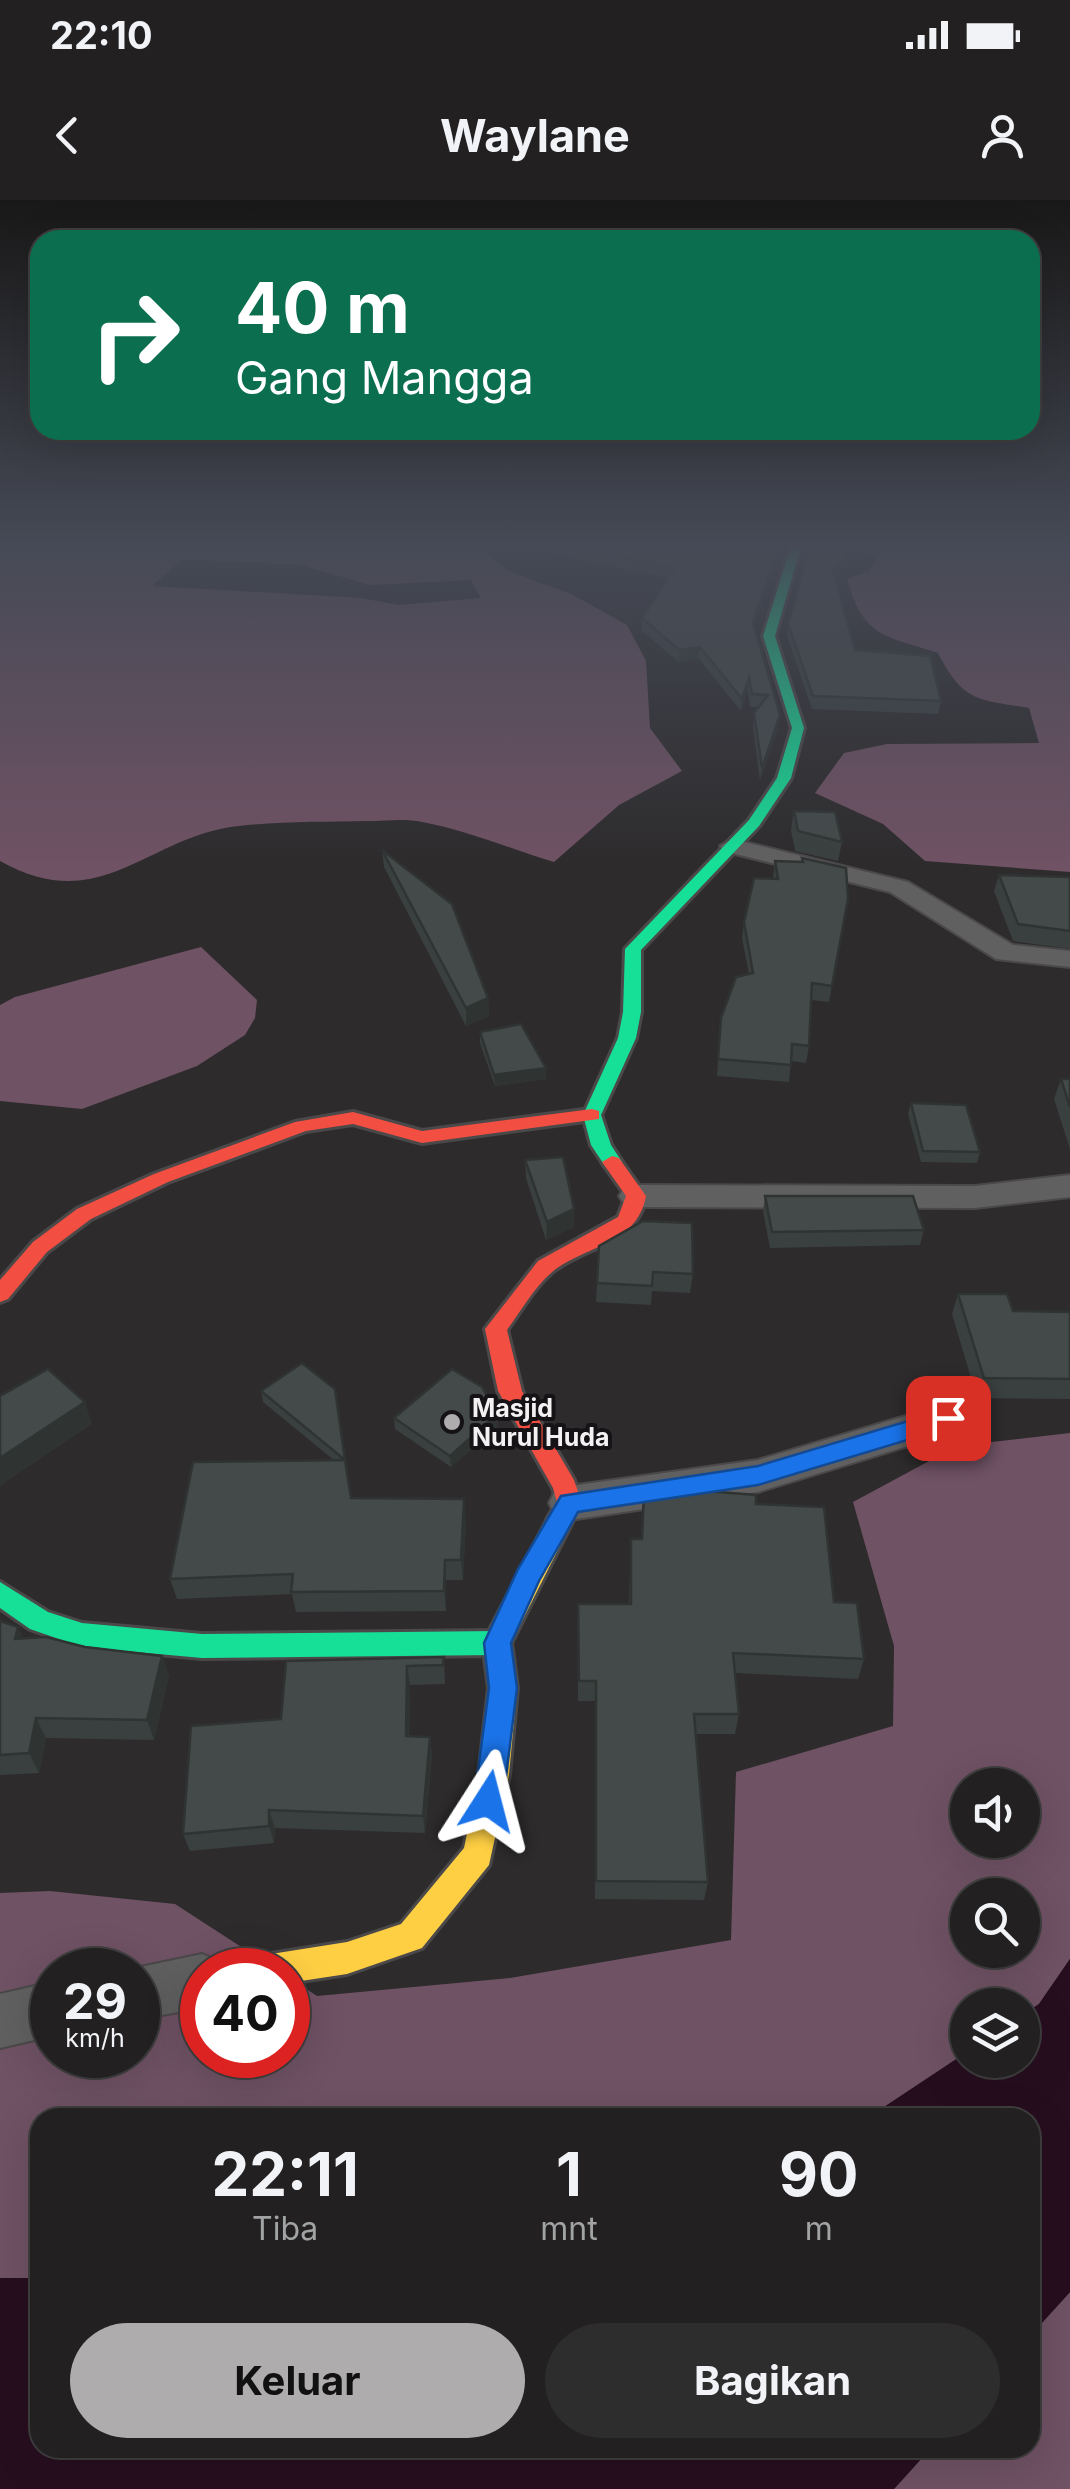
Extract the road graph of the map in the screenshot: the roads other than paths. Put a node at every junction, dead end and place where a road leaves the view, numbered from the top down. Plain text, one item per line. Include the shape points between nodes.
1 (773, 650) edge
2 (732, 846) junction
3 (1070, 959) edge
4 (592, 1115) junction
5 (1070, 1186) edge
6 (636, 1196) junction
7 (0, 1294) edge
8 (948, 1418) dead end
9 (570, 1503) junction
10 (0, 1594) edge
11 (498, 1643) junction
12 (310, 1964) edge
13 (30, 2014) edge
14 (0, 2021) edge

1 - 2 street via 798,728 784,778
2 - 3 street via 899,888 1006,953
2 - 4 street via 633,948 632,1015
4 - 6 street via 601,1145
4 - 7 street via 422,1137 365,1119 312,1123 183,1168 80,1218 40,1246
5 - 6 street via 975,1197
6 - 9 street via 624,1226 535,1275 496,1329 508,1387 564,1476
8 - 9 street via 758,1476
9 - 11 street
10 - 11 street via 39,1621 99,1637 202,1646
11 - 12 street via 503,1688 478,1855 411,1937
13 - 14 street

